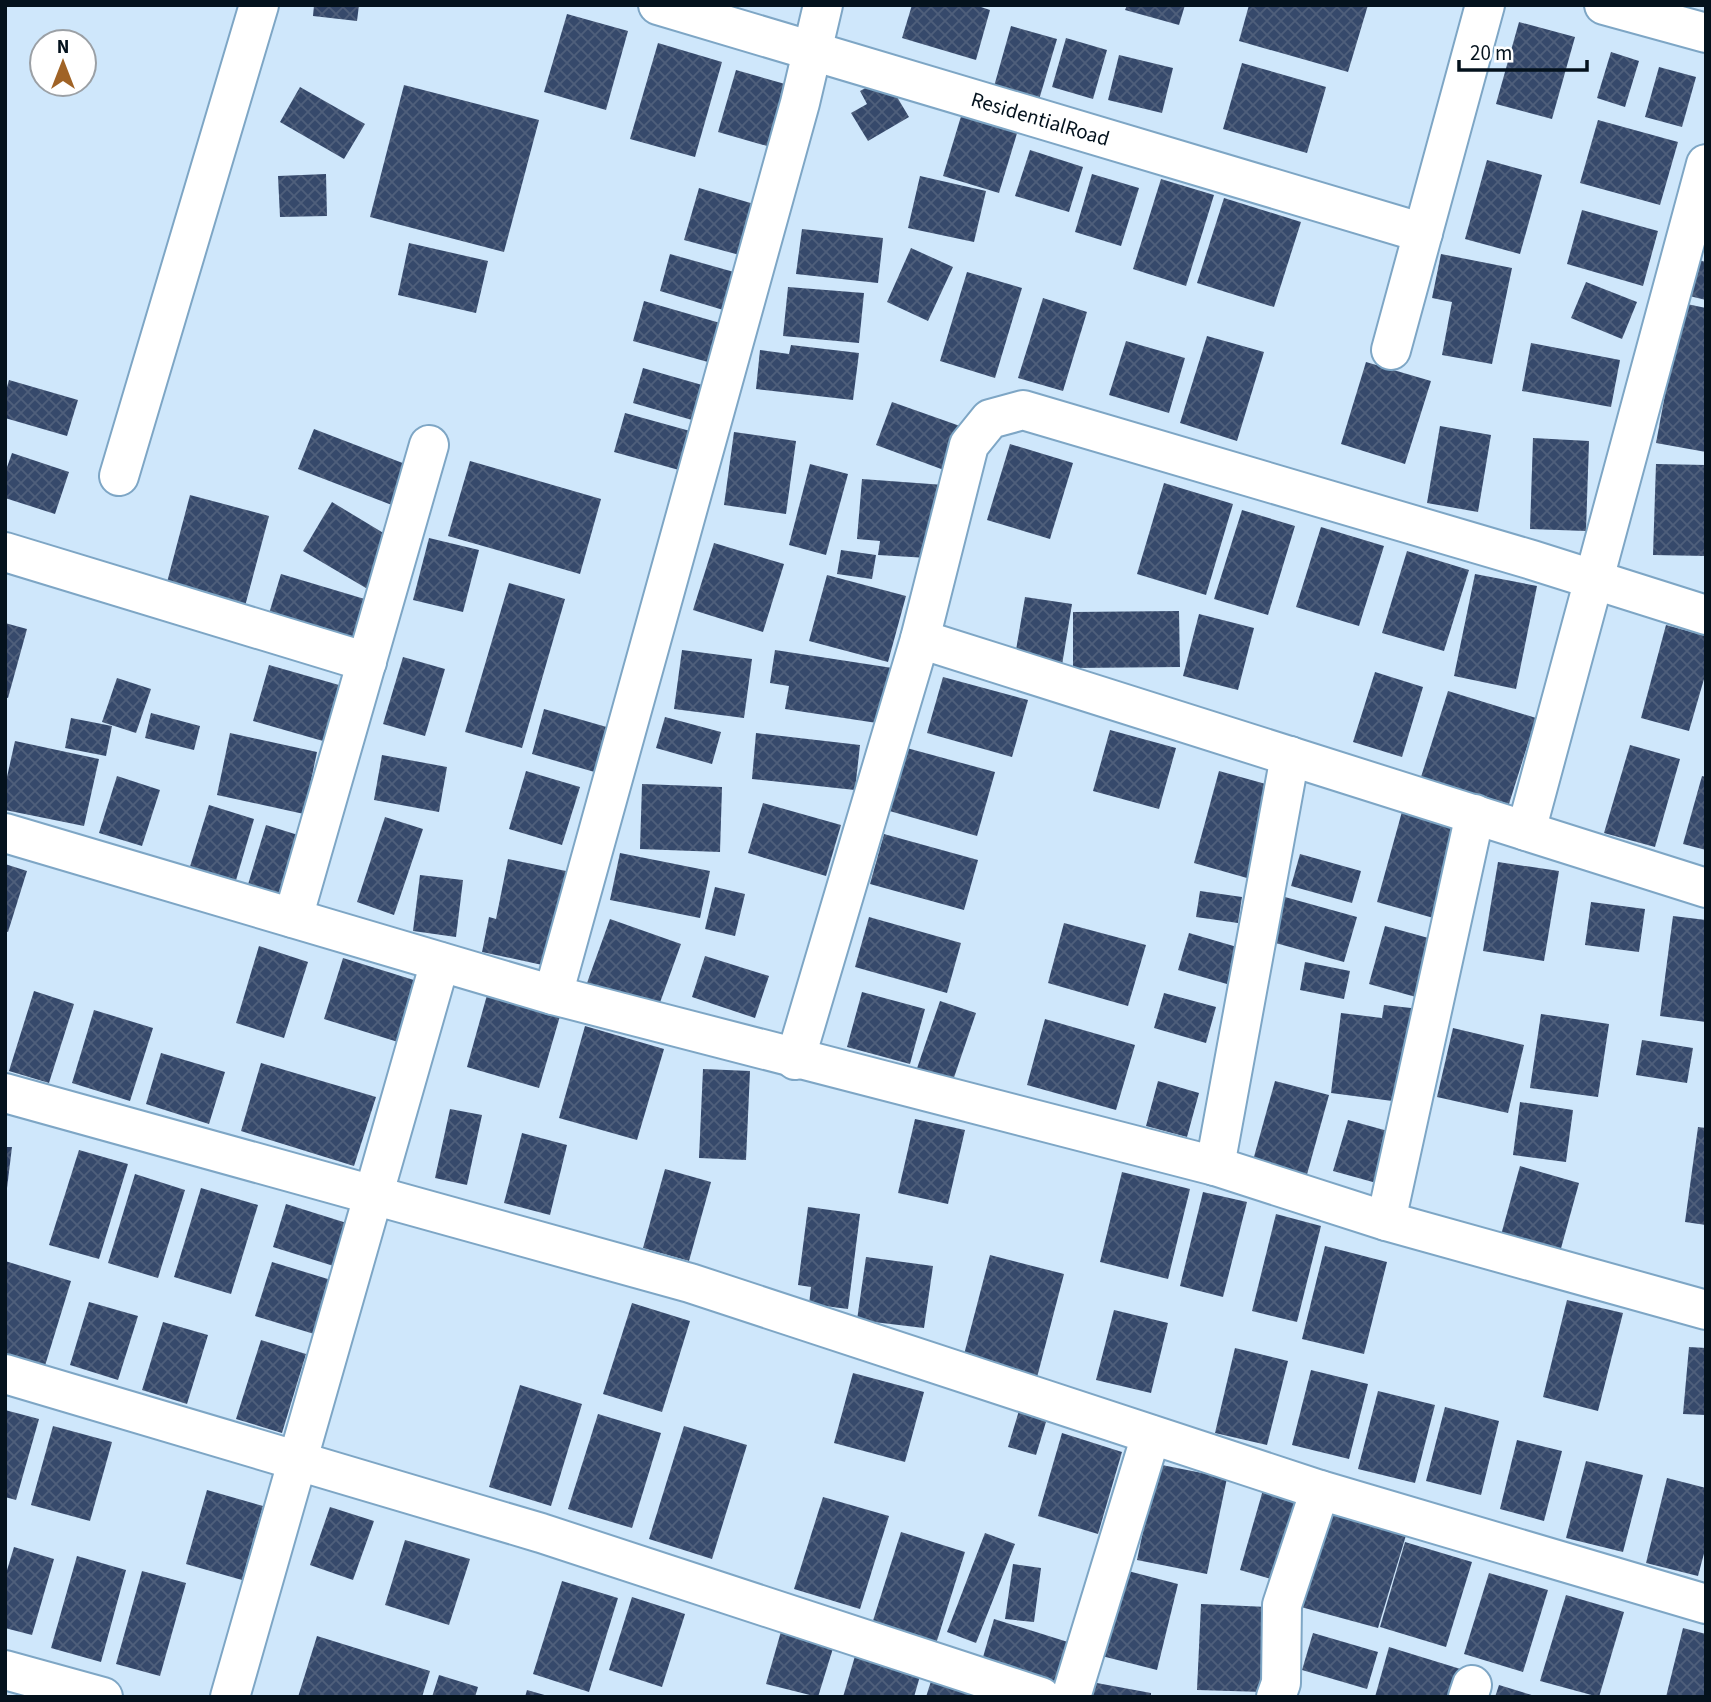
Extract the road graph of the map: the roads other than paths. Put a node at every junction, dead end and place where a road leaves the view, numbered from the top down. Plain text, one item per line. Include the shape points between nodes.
1 (260, 5) edge
2 (658, 5) edge
3 (823, 5) edge
4 (1485, 5) edge
5 (1604, 5) edge
6 (1706, 33) edge
7 (812, 51) junction
8 (1706, 164) edge
9 (1423, 233) junction
10 (1391, 350) dead end
11 (429, 445) dead end
12 (119, 476) dead end
13 (5, 552) edge
14 (1593, 579) junction
15 (1706, 615) edge
16 (920, 639) junction
17 (367, 662) junction
18 (1290, 756) junction
19 (1475, 814) junction
20 (1526, 831) junction
21 (5, 833) edge
22 (1706, 888) edge
23 (293, 918) junction
24 (440, 962) junction
25 (553, 995) junction
26 (796, 1060) junction
27 (5, 1093) edge
28 (1215, 1167) junction
29 (374, 1195) junction
30 (1386, 1221) junction
31 (1706, 1310) edge
32 (5, 1374) edge
33 (1151, 1435) junction
34 (297, 1461) junction
35 (1320, 1490) junction
36 (1706, 1604) edge
37 (5, 1670) edge
38 (103, 1697) edge
39 (230, 1697) edge
40 (1041, 1697) edge
41 (1071, 1697) edge
42 (1276, 1697) edge

1 - 12 street
2 - 7 street, ResidentialRoad
3 - 7 street
4 - 9 street
5 - 6 street
7 - 9 street, ResidentialRoad
7 - 25 street
8 - 14 street
9 - 10 street
11 - 17 street
13 - 17 street
14 - 15 street
14 - 16 street via 1023,410 990,419 969,445
14 - 20 street
16 - 18 street
16 - 26 street
17 - 23 street
18 - 19 street
18 - 28 street
19 - 20 street
19 - 30 street
20 - 22 street
21 - 23 street
23 - 24 street
24 - 25 street
24 - 29 street
25 - 26 street
26 - 28 street
27 - 29 street
28 - 30 street
29 - 33 street via 690,1283
29 - 34 street
30 - 31 street
32 - 34 street
33 - 35 street
33 - 41 street
34 - 39 street
34 - 40 street via 541,1533
35 - 36 street
35 - 42 street via 1282,1605 1281,1683
37 - 38 street

